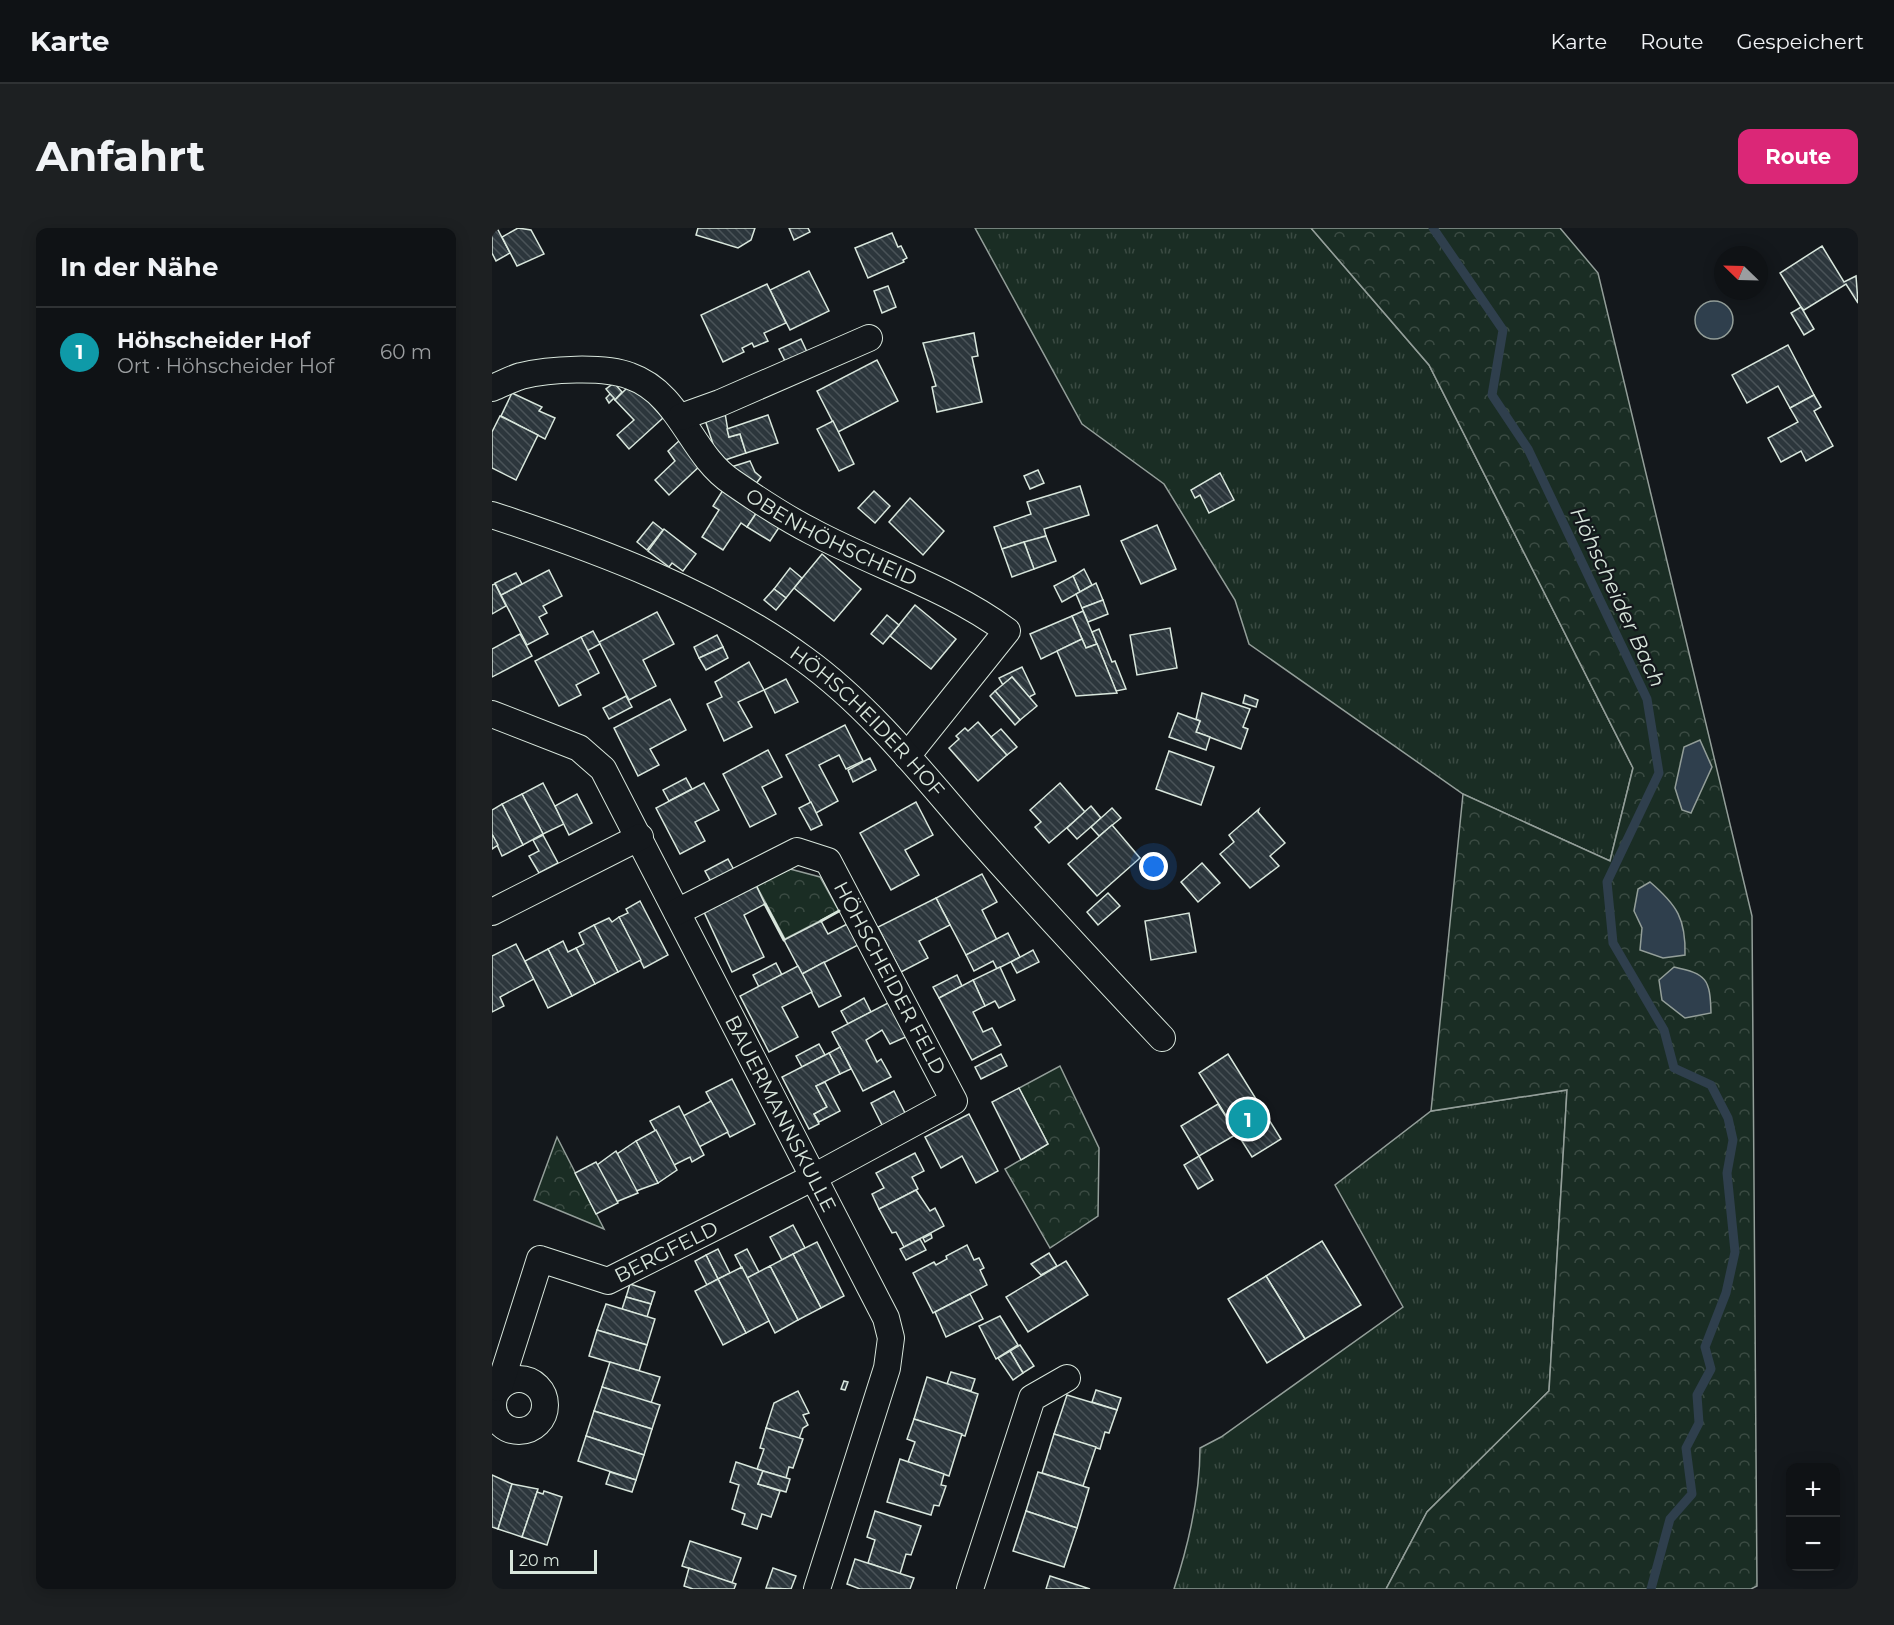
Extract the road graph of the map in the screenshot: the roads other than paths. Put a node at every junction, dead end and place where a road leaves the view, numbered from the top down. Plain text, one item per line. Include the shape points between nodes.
1 (869, 339) dead end
2 (492, 388) edge
3 (681, 417) junction
4 (492, 515) edge
5 (492, 714) edge
6 (907, 756) junction
7 (640, 837) junction
8 (492, 912) edge
9 (677, 912) junction
10 (1162, 1038) dead end
11 (812, 1178) junction
12 (1067, 1378) dead end
13 (499, 1388) dead end
14 (818, 1589) edge
15 (970, 1589) edge

1 - 3 street
2 - 3 street, OBENHÖHSCHEID via 520,376 549,371 627,374 659,395
3 - 6 street, OBENHÖHSCHEID via 712,467 731,482 812,532 1010,621
4 - 6 street, HÖHSCHEIDER HOF via 566,540 754,625 806,660 881,726
5 - 7 street, BAUERMANNSKULLE via 587,753 603,769
6 - 10 street, HÖHSCHEIDER HOF
7 - 8 street
7 - 9 street, BAUERMANNSKULLE
9 - 11 street, BAUERMANNSKULLE
9 - 11 street, HÖHSCHEIDER FELD via 797,851 828,861 954,1101
11 - 13 street, BERGFELD via 608,1281 540,1259
11 - 14 street, BAUERMANNSKULLE via 881,1307 891,1338 887,1368
12 - 15 street via 1032,1398

